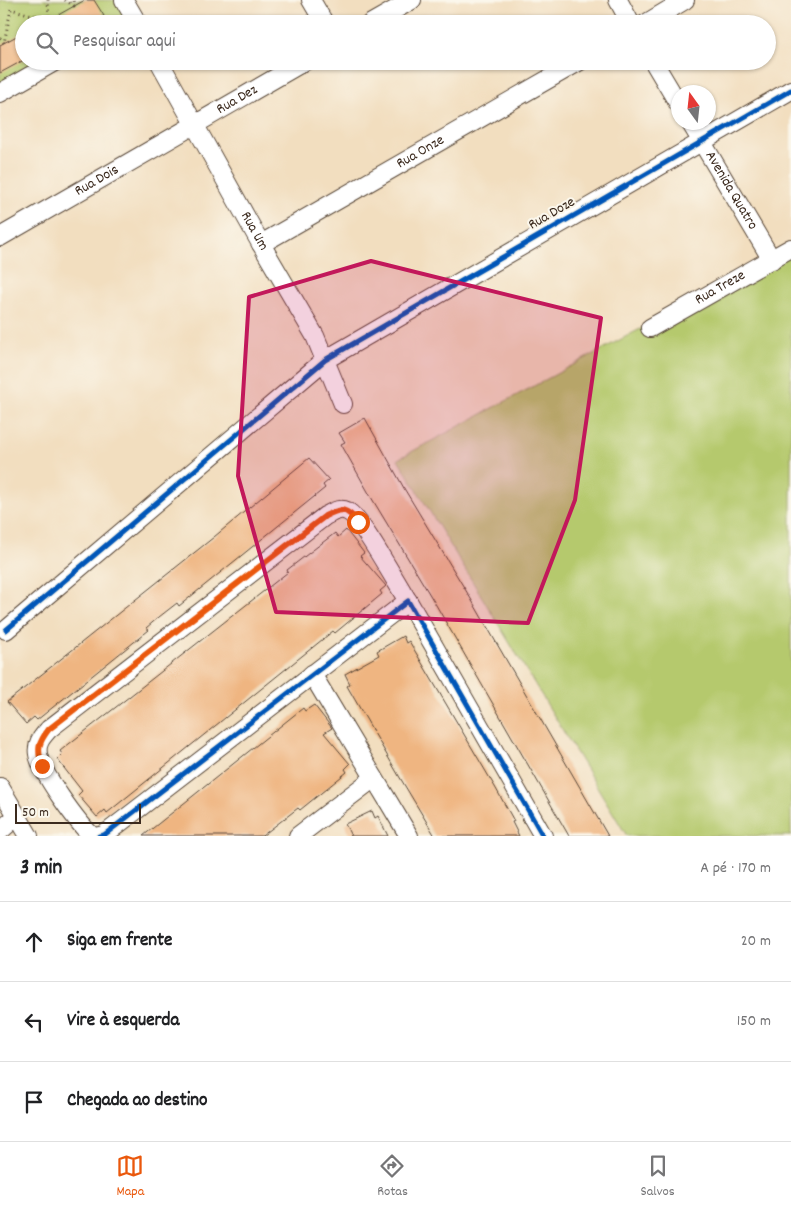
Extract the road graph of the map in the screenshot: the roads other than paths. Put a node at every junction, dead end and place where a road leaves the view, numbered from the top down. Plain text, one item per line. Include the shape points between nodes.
1 (124, 0) edge
2 (311, 0) edge
3 (412, 0) edge
4 (618, 0) edge
5 (685, 0) edge
6 (129, 15) edge
7 (320, 15) edge
8 (386, 15) edge
9 (626, 15) edge
10 (660, 15) edge
11 (40, 70) edge
12 (164, 70) edge
13 (290, 70) edge
14 (564, 70) edge
15 (658, 70) edge
16 (791, 90) edge
17 (671, 91) edge
18 (0, 93) edge
19 (196, 125) junction
20 (694, 130) edge
21 (701, 142) junction
22 (0, 237) edge
23 (261, 244) junction
24 (791, 248) edge
25 (772, 260) junction
26 (650, 328) dead end
27 (325, 360) junction
28 (343, 404) dead end
29 (408, 602) junction
30 (6, 630) dead end
31 (312, 674) junction
32 (374, 778) junction
33 (0, 787) edge
34 (17, 816) junction
35 (0, 831) edge
36 (29, 836) edge
37 (92, 836) edge
38 (99, 836) edge
39 (298, 836) edge
40 (409, 836) edge
41 (543, 836) edge

1 - 6 street
2 - 7 street
3 - 8 street
4 - 9 street
5 - 10 street
11 - 18 street
12 - 19 street, Rua Um
13 - 19 street, Rua Dez
14 - 23 street, Rua Onze
15 - 17 street
16 - 21 street, Rua Doze
19 - 22 street, Rua Dois
19 - 23 street, Rua Um
20 - 21 street, Avenida Quatro
21 - 25 street, Avenida Quatro
21 - 27 street, Rua Doze
23 - 27 street, Rua Um via 304,315
24 - 25 street, Rua Treze
25 - 26 street, Rua Treze
27 - 28 street, Rua Um
27 - 30 street, Rua Doze
29 - 31 street
29 - 37 street via 348,511 338,509 325,516 49,729 38,743 42,766 80,825
29 - 41 street
31 - 32 street
31 - 38 street
32 - 39 street
32 - 40 street
33 - 34 street
34 - 35 street
34 - 36 street

